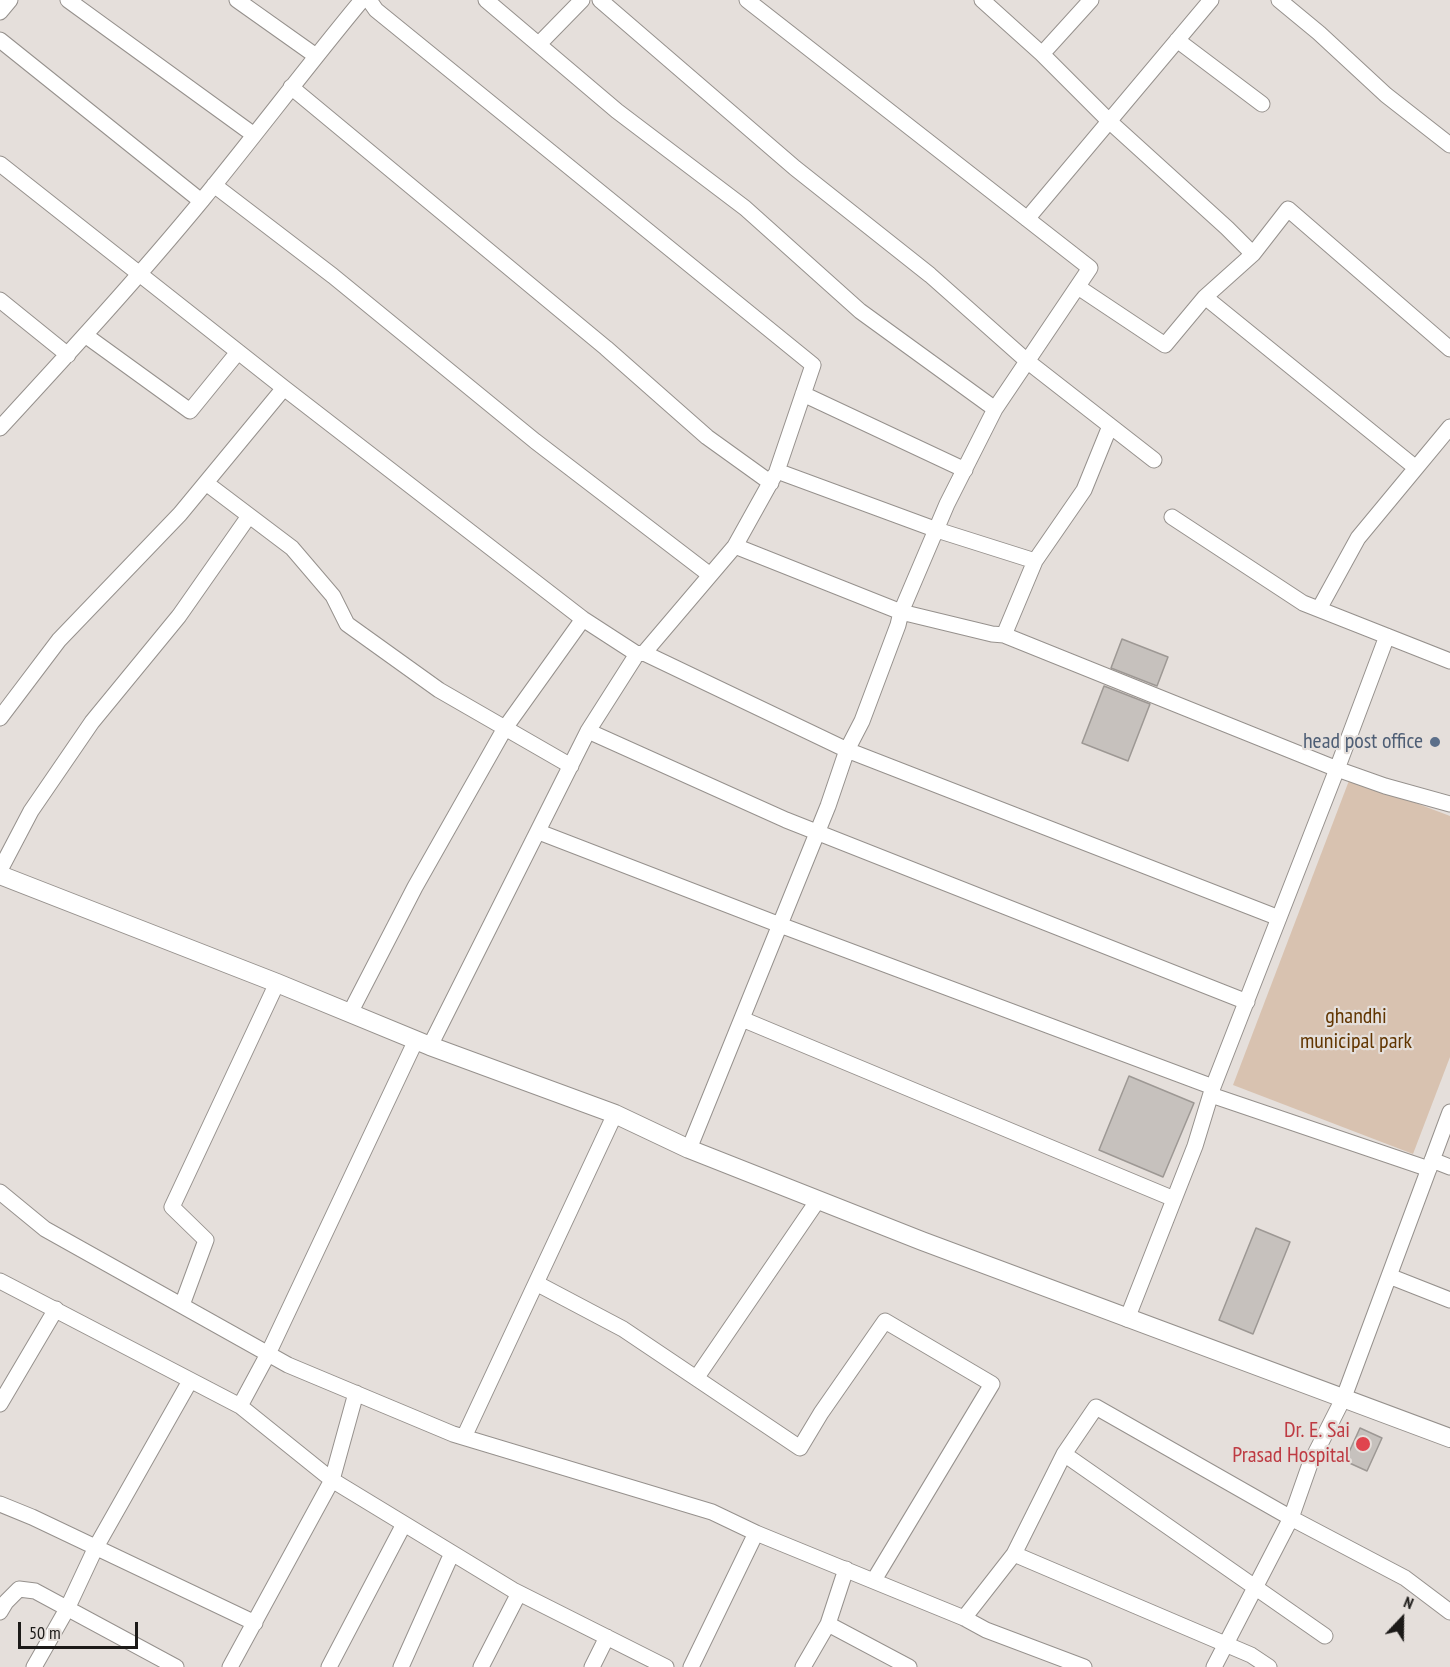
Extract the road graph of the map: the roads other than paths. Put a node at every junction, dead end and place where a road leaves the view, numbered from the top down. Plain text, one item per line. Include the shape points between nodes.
1 (10, 0) edge
2 (68, 0) edge
3 (237, 0) edge
4 (362, 0) edge
5 (369, 0) edge
6 (486, 0) edge
7 (582, 0) edge
8 (600, 0) edge
9 (747, 0) edge
10 (982, 0) edge
11 (1091, 0) edge
12 (1211, 0) edge
13 (1280, 0) edge
14 (0, 12) edge
15 (0, 40) edge
16 (1177, 40) junction
17 (539, 44) junction
18 (1042, 54) junction
19 (316, 56) junction
20 (291, 87) junction
21 (1262, 104) dead end
22 (1109, 122) junction
23 (254, 135) junction
24 (1450, 146) edge
25 (0, 164) edge
26 (214, 185) junction
27 (201, 201) junction
28 (1027, 219) junction
29 (1252, 254) junction
30 (138, 273) junction
31 (1078, 287) junction
32 (1205, 297) junction
33 (0, 300) edge
34 (85, 335) junction
35 (1450, 349) edge
36 (238, 352) junction
37 (68, 355) junction
38 (1027, 361) junction
39 (284, 388) junction
40 (803, 394) junction
41 (995, 409) junction
42 (1110, 426) junction
43 (1450, 427) edge
44 (0, 428) edge
45 (1154, 460) dead end
46 (1416, 468) junction
47 (965, 470) junction
48 (774, 477) junction
49 (206, 483) junction
50 (249, 516) junction
51 (1172, 517) dead end
52 (937, 530) junction
53 (735, 546) junction
54 (1035, 561) junction
55 (710, 574) junction
56 (1319, 609) junction
57 (901, 612) junction
58 (583, 619) junction
59 (1004, 635) junction
60 (1387, 636) junction
61 (640, 654) junction
62 (1450, 661) edge
63 (0, 718) edge
64 (505, 728) junction
65 (588, 731) junction
66 (847, 750) junction
67 (571, 766) junction
68 (1337, 769) junction
69 (1450, 804) edge
70 (539, 832) junction
71 (817, 832) junction
72 (0, 872) edge
73 (1279, 918) junction
74 (780, 925) junction
75 (277, 983) junction
76 (1247, 1002) junction
77 (350, 1013) junction
78 (742, 1019) junction
79 (423, 1043) junction
80 (1212, 1091) junction
81 (1450, 1112) edge
82 (615, 1114) junction
83 (689, 1149) junction
84 (1430, 1165) junction
85 (1450, 1167) edge
86 (0, 1192) edge
87 (1174, 1199) junction
88 (818, 1200) junction
89 (1389, 1276) junction
90 (0, 1281) edge
91 (536, 1283) junction
92 (1450, 1300) edge
93 (182, 1305) junction
94 (55, 1309) junction
95 (1127, 1319) junction
96 (268, 1354) junction
97 (697, 1377) junction
98 (190, 1380) junction
99 (356, 1393) junction
100 (1344, 1397) junction
101 (0, 1404) edge
102 (240, 1407) junction
103 (464, 1437) junction
104 (1450, 1438) edge
105 (1064, 1454) junction
106 (332, 1480) junction
107 (0, 1504) edge
108 (1291, 1518) junction
109 (404, 1524) junction
110 (756, 1533) junction
111 (96, 1547) junction
112 (452, 1553) junction
113 (1014, 1554) junction
114 (846, 1569) junction
115 (874, 1580) junction
116 (1255, 1588) junction
117 (519, 1593) junction
118 (67, 1609) junction
119 (0, 1612) edge
120 (1450, 1612) edge
121 (964, 1618) junction
122 (255, 1623) junction
123 (828, 1624) junction
124 (1325, 1636) dead end
125 (607, 1637) junction
126 (1227, 1645) junction
127 (805, 1666) edge
128 (34, 1667) edge
129 (176, 1667) edge
130 (230, 1667) edge
131 (329, 1667) edge
132 (401, 1667) edge
133 (481, 1667) edge
134 (592, 1667) edge
135 (666, 1667) edge
136 (691, 1667) edge
137 (909, 1667) edge
138 (1084, 1667) edge
139 (1214, 1667) edge
140 (1269, 1667) edge

1 - 14 street
2 - 23 street
3 - 19 street
4 - 19 street
5 - 40 street via 376,10 813,365
6 - 17 street
7 - 17 street
8 - 38 street via 795,168 930,275
9 - 28 street
10 - 18 street
11 - 18 street
12 - 16 street
13 - 24 street via 1386,95
15 - 27 street
16 - 21 street
16 - 22 street
17 - 41 street via 617,111 745,208 860,311
18 - 22 street
19 - 20 street
20 - 23 street
20 - 48 street via 707,436
22 - 28 street
22 - 29 street
23 - 26 street
25 - 30 street
26 - 27 street
26 - 55 street
27 - 30 street
28 - 31 street via 1090,268
29 - 32 street
29 - 35 street via 1288,209
30 - 34 street
30 - 36 street
31 - 32 street via 1165,345
31 - 38 street
32 - 46 street
33 - 37 street
34 - 36 street via 190,411
34 - 37 street
36 - 39 street
37 - 44 street
38 - 41 street
38 - 42 street
39 - 49 street
39 - 58 street
40 - 47 street
40 - 48 street
41 - 47 street
42 - 45 street
42 - 54 street via 1084,490
43 - 46 street
46 - 56 street via 1358,538
47 - 52 street
48 - 52 street
48 - 53 street
49 - 50 street
49 - 63 street via 59,640
50 - 64 street via 292,548 333,596 347,624 439,690
50 - 72 street via 179,616 92,722 31,811
51 - 56 street via 1303,603
52 - 54 street
52 - 57 street
53 - 55 street
53 - 57 street
54 - 59 street
55 - 61 street
56 - 60 street
57 - 59 street
57 - 66 street via 862,721
58 - 61 street
58 - 64 street
59 - 68 street
60 - 62 street
60 - 68 street
61 - 65 street
61 - 66 street
64 - 67 street
64 - 77 street via 415,886
65 - 67 street
65 - 71 street
66 - 71 street
66 - 73 street
67 - 70 street
68 - 69 street
68 - 73 street
70 - 74 street
70 - 79 street
71 - 74 street
71 - 76 street
72 - 75 street
73 - 76 street
74 - 78 street
74 - 80 street
75 - 77 street
75 - 93 street via 172,1207 206,1240
76 - 80 street
77 - 79 street
78 - 83 street
78 - 87 street
79 - 82 street
79 - 96 street
80 - 84 street
80 - 87 street
81 - 84 street
82 - 83 street
82 - 91 street
83 - 88 street
84 - 85 street
84 - 89 street
86 - 93 street via 45,1229
87 - 95 street
88 - 95 street
88 - 97 street
89 - 92 street
89 - 100 street
90 - 94 street
91 - 97 street via 623,1329
91 - 103 street
93 - 96 street
94 - 98 street
94 - 101 street
95 - 100 street
96 - 99 street
96 - 102 street
97 - 115 street via 800,1448 885,1321 992,1384
98 - 102 street
98 - 111 street
99 - 103 street
99 - 106 street
100 - 104 street
100 - 108 street via 1310,1464
102 - 106 street
103 - 110 street via 712,1512
105 - 108 street via 1096,1407
105 - 113 street
105 - 116 street
106 - 109 street
106 - 122 street
107 - 111 street
108 - 116 street
108 - 120 street via 1405,1578
109 - 112 street
109 - 131 street
110 - 114 street
110 - 136 street
111 - 118 street
111 - 122 street
112 - 117 street
112 - 132 street
113 - 121 street
113 - 126 street
114 - 115 street
114 - 123 street
115 - 121 street
116 - 124 street
116 - 126 street
117 - 125 street
117 - 133 street
118 - 119 street via 35,1591 19,1589
118 - 128 street
118 - 129 street
121 - 138 street
122 - 130 street
123 - 127 street
123 - 137 street
125 - 134 street
125 - 135 street
126 - 139 street
126 - 140 street

